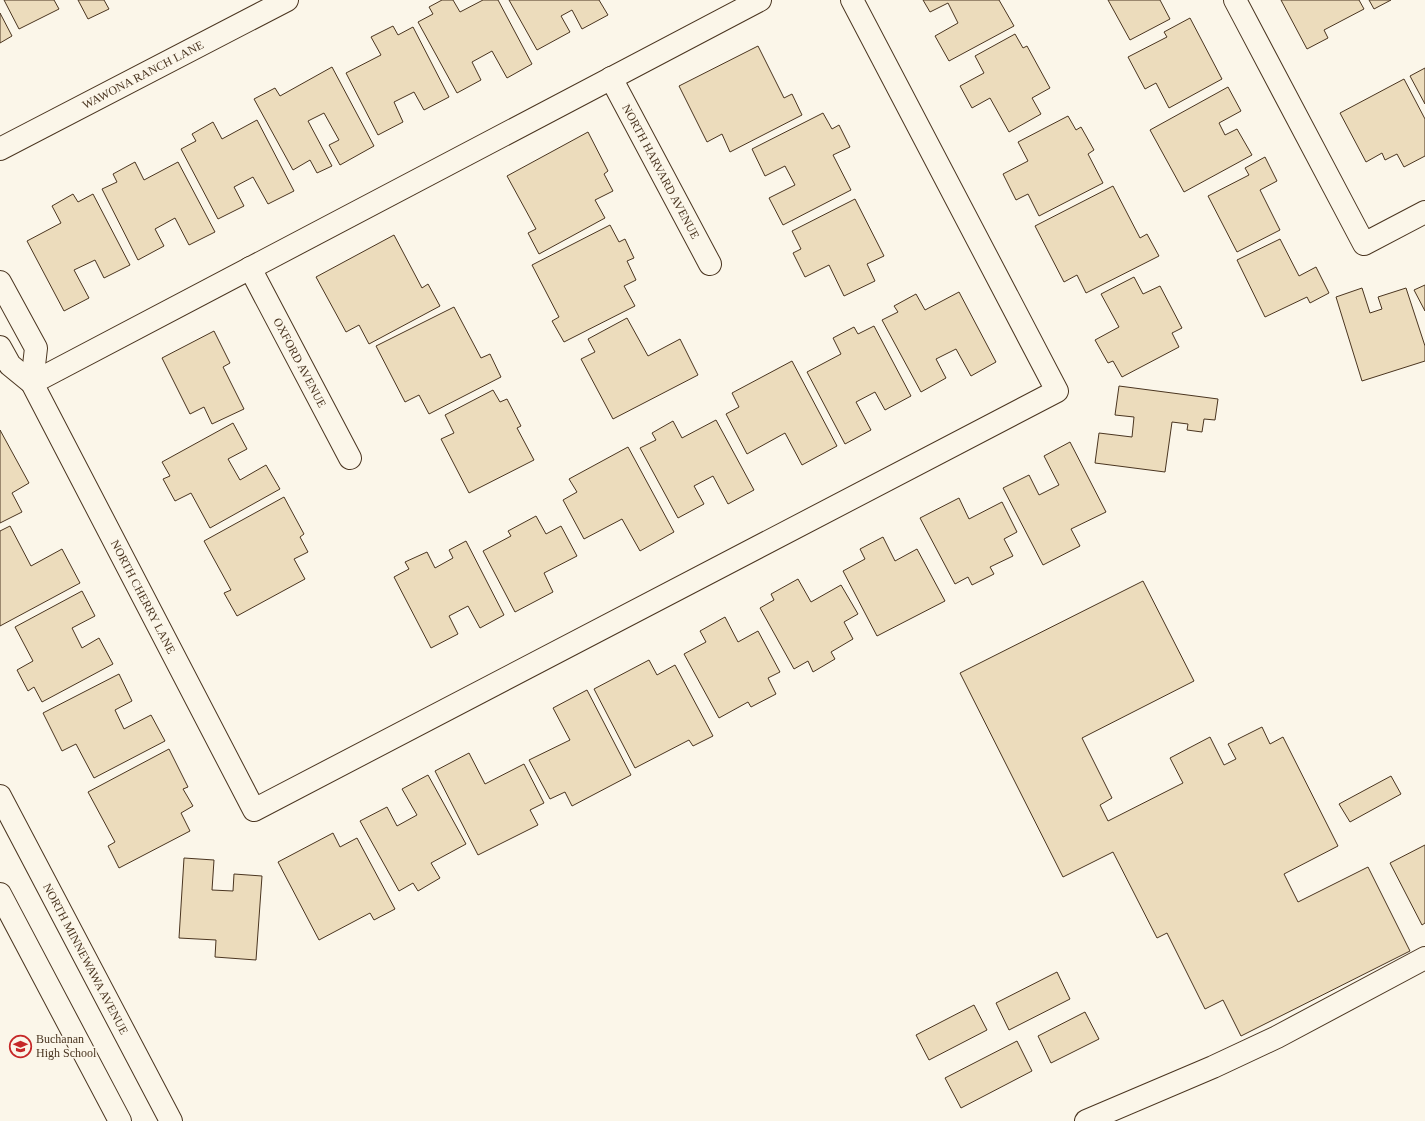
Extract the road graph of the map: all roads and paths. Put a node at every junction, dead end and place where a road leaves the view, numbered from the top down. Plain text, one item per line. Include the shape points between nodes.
1 (287, 0) edge
2 (760, 0) edge
3 (852, 0) edge
4 (1235, 0) edge
5 (612, 78) junction
6 (0, 149) edge
7 (1425, 212) edge
8 (710, 264) dead end
9 (250, 268) junction
10 (0, 282) edge
11 (0, 347) edge
12 (32, 383) junction
13 (350, 458) dead end
14 (0, 796) edge
15 (0, 894) edge
16 (1425, 958) edge
17 (120, 1121) edge
18 (172, 1121) edge
19 (1086, 1121) edge

1 - 6 street, WAWONA RANCH LANE
2 - 5 street
3 - 12 street, NORTH CHERRY LANE via 1057,391 254,810
4 - 7 street via 1364,244
5 - 8 street, NORTH HARVARD AVENUE
5 - 9 street
9 - 12 street
9 - 13 street, OXFORD AVENUE
10 - 12 street via 36,348
11 - 12 street, NORTH CHERRY LANE via 10,365
14 - 18 street, NORTH MINNEWAWA AVENUE
15 - 17 street
16 - 19 street via 1277,1037

